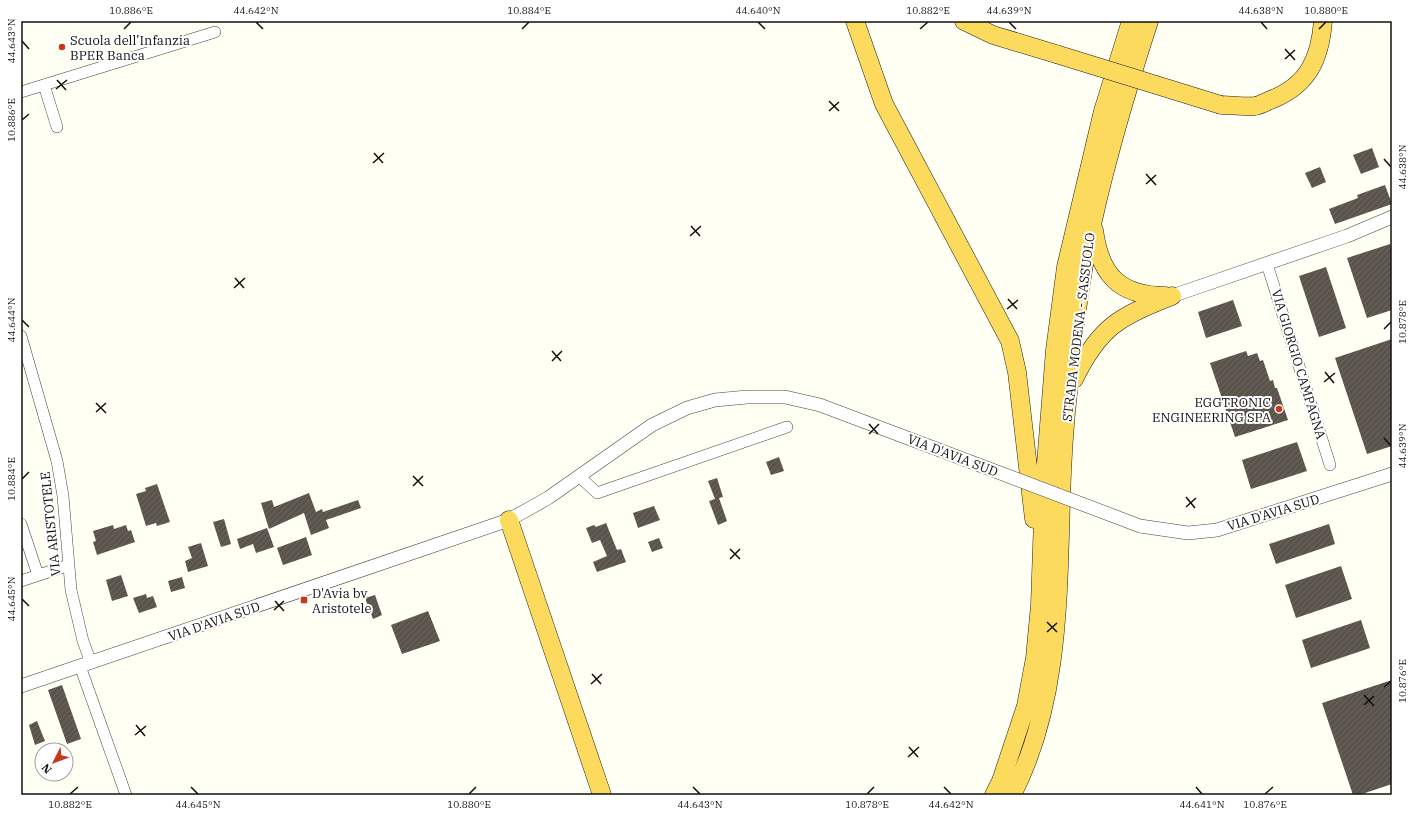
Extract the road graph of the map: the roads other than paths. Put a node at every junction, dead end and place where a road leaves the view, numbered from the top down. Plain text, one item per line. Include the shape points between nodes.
1 (855, 21) edge
2 (964, 21) edge
3 (1131, 21) edge
4 (1149, 21) edge
5 (1323, 21) edge
6 (215, 32) dead end
7 (44, 85) junction
8 (21, 92) edge
9 (57, 127) dead end
10 (1392, 217) edge
11 (1093, 220) junction
12 (1267, 264) junction
13 (1172, 296) junction
14 (21, 336) edge
15 (1068, 392) junction
16 (787, 427) dead end
17 (1330, 465) dead end
18 (1392, 474) edge
19 (579, 476) junction
20 (509, 520) junction
21 (21, 524) edge
22 (69, 565) junction
23 (38, 575) junction
24 (21, 581) edge
25 (1040, 605) junction
26 (85, 665) junction
27 (21, 686) edge
28 (126, 795) edge
29 (602, 795) edge
30 (994, 795) edge
31 (1012, 795) edge

1 - 25 highway via 884,104 1010,341 1017,372 1035,528
2 - 5 highway, bridge via 993,35 1221,105 1256,106 1299,85 1319,52
3 - 25 highway, STRADA MODENA - SASSUOLO via 1103,111 1066,267 1055,350 1043,515
4 - 11 highway, STRADA MODENA - SASSUOLO
6 - 7 street
7 - 8 street
7 - 9 street
10 - 12 street
11 - 13 highway via 1096,245 1108,274 1120,285 1137,293
11 - 15 highway, STRADA MODENA - SASSUOLO via 1083,268
12 - 13 street
12 - 17 street, VIA GIORGIO CAMPAGNA
13 - 15 highway via 1134,312 1107,329 1084,359
14 - 22 street, VIA ARISTOTELE via 57,461 64,496
15 - 31 highway, STRADA MODENA - SASSUOLO via 1053,654 1044,706
16 - 19 street via 597,493
18 - 19 street, VIA D'AVIA SUD, bridge via 1217,530 1188,533 1140,526 820,405 785,397 747,396 715,400 687,408 652,425
19 - 20 street, VIA D'AVIA SUD via 529,510
20 - 26 street, VIA D'AVIA SUD
20 - 29 highway
21 - 23 street
22 - 23 street
22 - 26 street, VIA ARISTOTELE
23 - 24 street
25 - 30 highway via 1035,658 1026,706 1001,782
26 - 27 street, VIA D'AVIA SUD
26 - 28 street, VIA ARISTOTELE

